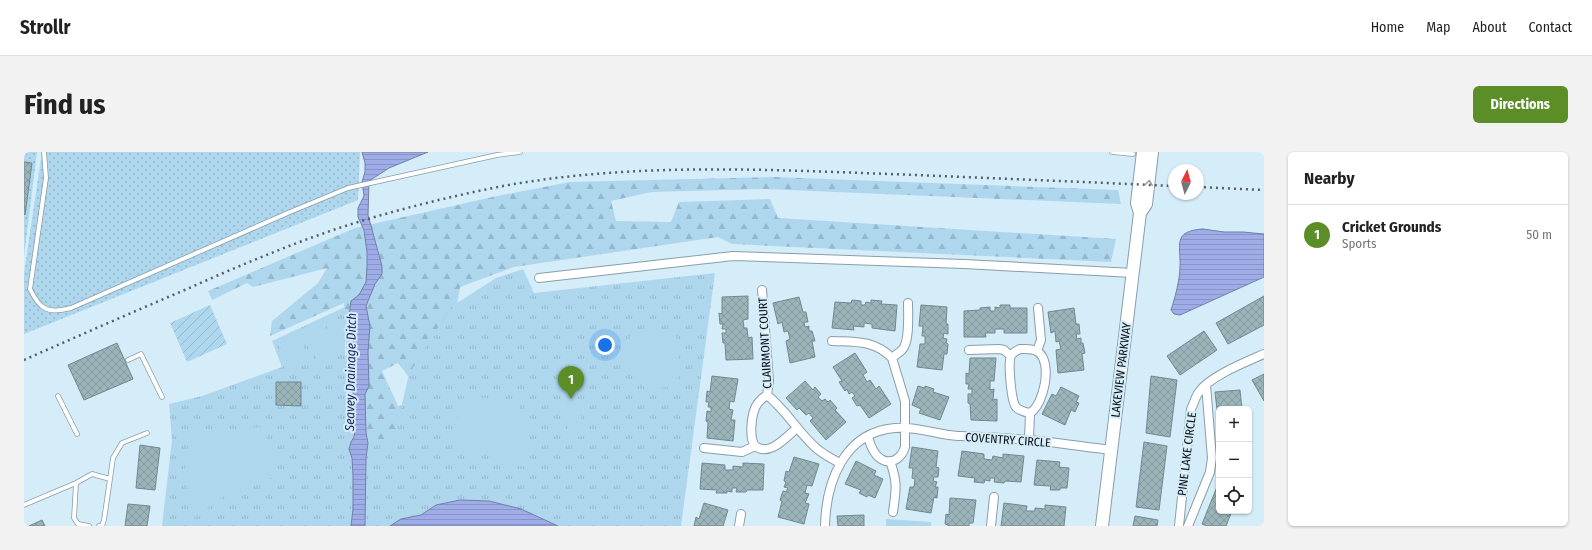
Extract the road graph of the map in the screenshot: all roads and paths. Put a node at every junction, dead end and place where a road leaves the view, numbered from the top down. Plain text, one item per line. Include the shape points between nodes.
1 (44, 152) edge
2 (520, 152) edge
3 (1112, 152) edge
4 (1152, 152) edge
5 (1138, 153) edge
6 (1140, 213) junction
7 (1133, 273) junction
8 (539, 278) dead end
9 (762, 290) dead end
10 (908, 302) dead end
11 (1038, 308) dead end
12 (832, 341) dead end
13 (969, 350) dead end
14 (1037, 351) junction
15 (1264, 354) edge
16 (1011, 356) junction
17 (892, 358) junction
18 (128, 360) dead end
19 (1206, 385) junction
20 (767, 395) junction
21 (58, 396) dead end
22 (162, 397) dead end
23 (1030, 413) junction
24 (797, 428) junction
25 (904, 428) junction
26 (147, 433) dead end
27 (77, 434) dead end
28 (868, 437) junction
29 (1029, 440) junction
30 (755, 446) junction
31 (704, 448) dead end
32 (1112, 450) junction
33 (890, 461) junction
34 (840, 463) junction
35 (110, 479) junction
36 (76, 483) junction
37 (994, 497) dead end
38 (24, 505) edge
39 (893, 512) dead end
40 (741, 514) dead end
41 (89, 526) edge
42 (101, 526) edge
43 (739, 526) edge
44 (825, 526) edge
45 (991, 526) edge
46 (1102, 526) edge
47 (1178, 526) edge
48 (1188, 526) edge

1 - 2 lane via 46,178 30,289 35,300 46,310 57,312 352,187
3 - 5 lane
6 -> 4 street, LAKEVIEW PARKWAY via 1146,204
5 - 6 street, LAKEVIEW PARKWAY via 1137,203
6 - 7 street, LAKEVIEW PARKWAY
7 - 8 street via 972,264 733,256
7 - 32 street, LAKEVIEW PARKWAY
9 - 20 street, CLAIRMONT COURT via 769,381
10 - 17 street via 907,339 902,350
11 - 14 street via 1041,340
12 - 17 street via 871,344 884,350
13 - 16 street via 999,349
14 - 16 street via 1020,349
14 - 23 street via 1044,361 1046,381 1035,410
15 - 19 street, PINE LAKE CIRCLE via 1220,375
16 - 23 street via 1012,400 1016,407
17 - 25 street via 905,401
18 - 22 lane via 141,354
19 - 47 street, PINE LAKE CIRCLE via 1198,392 1191,410
19 - 48 street, PINE LAKE CIRCLE via 1212,458 1210,472
20 - 24 street, CLAIRMONT COURT
20 - 30 street, CLAIRMONT COURT via 755,408 752,439
21 - 27 lane
23 - 29 street
24 - 30 street via 770,449 764,450
24 - 34 street, CLAIRMONT COURT via 816,449
25 - 28 street, COVENTRY CIRCLE via 886,429
25 - 29 street, COVENTRY CIRCLE via 951,436
25 - 33 street via 903,454
26 - 35 lane via 122,442 113,458
28 - 33 street via 881,459
28 - 34 street, COVENTRY CIRCLE via 848,452
29 - 32 street, COVENTRY CIRCLE
30 - 31 street via 742,452
32 - 46 street, LAKEVIEW PARKWAY
33 - 39 street via 897,484
34 - 44 street, COVENTRY CIRCLE via 830,490
35 - 36 lane via 92,474
35 - 42 lane
36 - 38 lane
36 - 41 lane via 74,518 78,524
37 - 45 street
40 - 43 street

